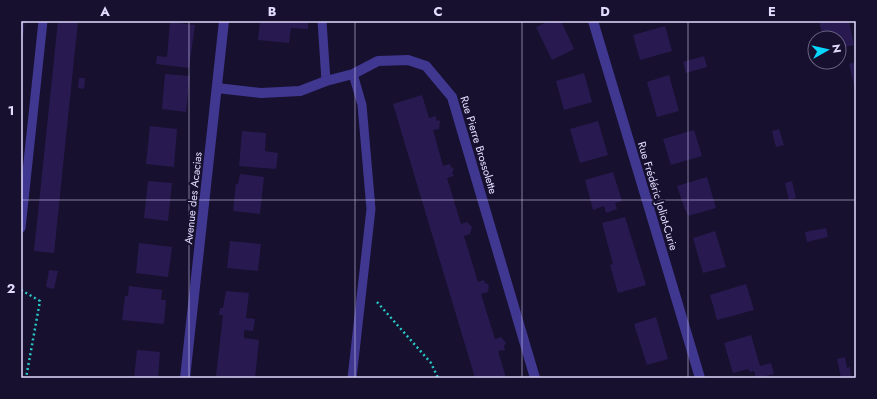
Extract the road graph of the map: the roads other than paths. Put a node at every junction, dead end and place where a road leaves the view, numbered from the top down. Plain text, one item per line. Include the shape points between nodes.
1 (43, 21) edge
2 (224, 21) edge
3 (322, 21) edge
4 (593, 21) edge
5 (354, 74) junction
6 (326, 81) junction
7 (217, 88) junction
8 (21, 228) edge
9 (185, 378) edge
10 (352, 378) edge
11 (535, 378) edge
12 (700, 378) edge

1 - 8 lane
2 - 7 street, Avenue des Acacias
3 - 6 lane
4 - 12 street, Rue Frédéric Joliot-Curie
5 - 6 street, Rue Pierre Brossolette
5 - 10 lane via 362,105 371,209
5 - 11 street, Rue Pierre Brossolette via 378,61 408,60 426,66 452,97
6 - 7 street, Rue Pierre Brossolette via 300,91 262,94
7 - 9 street, Avenue des Acacias

